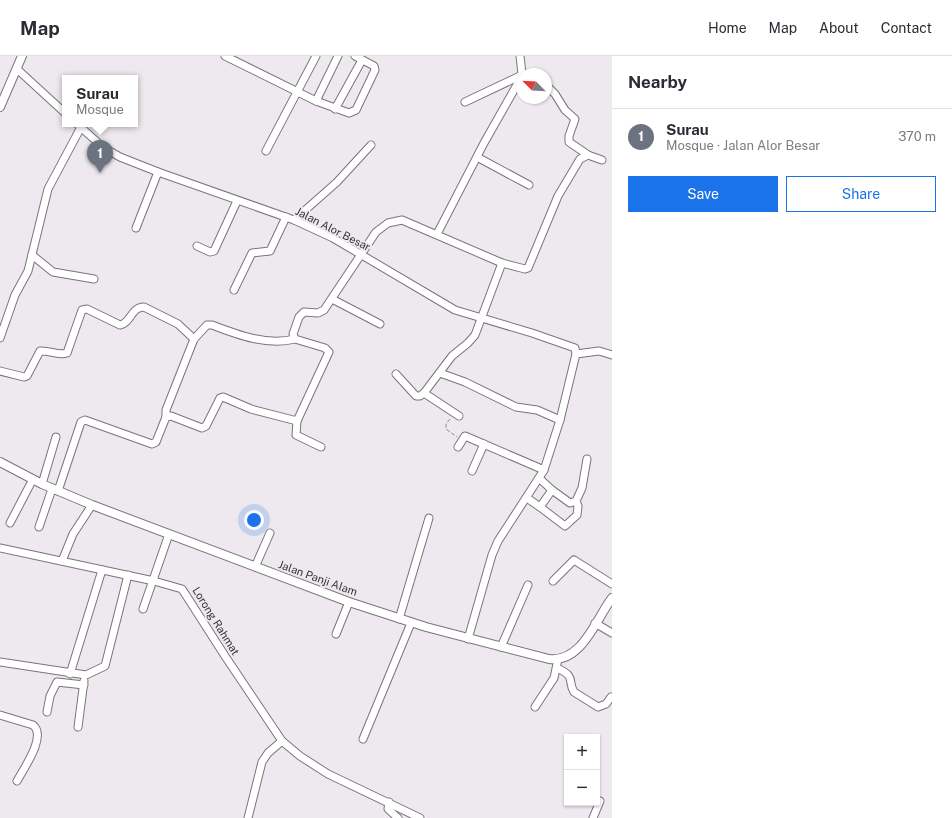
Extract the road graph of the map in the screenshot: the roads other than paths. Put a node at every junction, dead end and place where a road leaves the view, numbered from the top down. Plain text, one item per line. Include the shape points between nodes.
1 (22, 56) edge
2 (225, 56) edge
3 (316, 56) edge
4 (338, 56) edge
5 (355, 56) edge
6 (520, 56) edge
7 (362, 60) junction
8 (17, 68) junction
9 (521, 68) edge
10 (516, 78) edge
11 (516, 86) edge
12 (552, 91) edge
13 (298, 92) junction
14 (316, 101) junction
15 (465, 102) dead end
16 (0, 107) edge
17 (335, 109) junction
18 (62, 110) edge
19 (79, 127) edge
20 (80, 127) edge
21 (371, 145) dead end
22 (266, 151) dead end
23 (588, 155) junction
24 (477, 157) junction
25 (602, 160) dead end
26 (158, 172) junction
27 (529, 185) dead end
28 (237, 201) junction
29 (286, 217) junction
30 (294, 220) junction
31 (136, 228) dead end
32 (437, 234) junction
33 (197, 246) dead end
34 (360, 254) junction
35 (32, 255) junction
36 (502, 263) junction
37 (94, 279) dead end
38 (234, 290) dead end
39 (332, 299) junction
40 (481, 319) junction
41 (380, 324) dead end
42 (0, 338) edge
43 (194, 339) junction
44 (295, 339) junction
45 (576, 354) junction
46 (612, 356) edge
47 (0, 371) edge
48 (440, 373) junction
49 (396, 374) dead end
50 (424, 393) junction
51 (456, 415) road end
52 (166, 417) junction
53 (560, 420) junction
54 (297, 421) junction
55 (56, 437) dead end
56 (484, 444) junction
57 (321, 447) dead end
58 (458, 447) dead end
59 (587, 459) dead end
60 (0, 462) edge
61 (544, 470) junction
62 (472, 471) dead end
63 (539, 478) junction
64 (33, 479) junction
65 (42, 484) junction
66 (55, 490) junction
67 (552, 490) junction
68 (527, 498) junction
69 (576, 501) junction
70 (92, 505) junction
71 (540, 507) junction
72 (429, 518) dead end
73 (10, 523) dead end
74 (39, 528) dead end
75 (270, 533) dead end
76 (169, 534) junction
77 (0, 548) edge
78 (62, 561) junction
79 (255, 567) junction
80 (102, 570) junction
81 (128, 575) junction
82 (154, 581) junction
83 (553, 581) dead end
84 (612, 584) edge
85 (528, 585) dead end
86 (612, 598) edge
87 (349, 602) junction
88 (143, 608) dead end
89 (399, 619) junction
90 (411, 623) junction
91 (595, 623) junction
92 (612, 633) edge
93 (336, 634) dead end
94 (468, 639) junction
95 (501, 647) junction
96 (558, 659) junction
97 (0, 662) edge
98 (557, 668) junction
99 (70, 674) junction
100 (86, 675) junction
101 (84, 684) junction
102 (611, 697) edge
103 (534, 707) dead end
104 (47, 712) dead end
105 (0, 715) edge
106 (78, 727) dead end
107 (363, 739) dead end
108 (282, 741) junction
109 (17, 781) dead end
110 (389, 802) junction
111 (598, 806) edge
112 (408, 815) edge
113 (248, 818) edge
114 (398, 818) edge
115 (420, 818) edge
116 (593, 818) edge

1 - 8 main road
2 - 13 street
3 - 13 street
4 - 14 street
5 - 7 street
6 - 9 street
7 - 17 street
7 - 17 street via 374,66 376,70 356,110 349,113
8 - 16 main road
8 - 18 street
10 - 15 street
11 - 24 street
12 - 23 street via 575,119 569,142
13 - 14 street
13 - 22 street
14 - 17 street
19 - 35 street via 48,189
20 - 26 street, Jalan Alor Besar via 104,148
21 - 30 street via 337,182
23 - 25 street
23 - 36 street via 580,159 558,196 528,268
24 - 27 street
24 - 32 street
26 - 28 street, Jalan Alor Besar
26 - 31 street
28 - 29 street, Jalan Alor Besar
28 - 33 street via 214,251 210,252
29 - 30 street, Jalan Alor Besar
29 - 38 street via 270,251 252,253
30 - 34 street, Jalan Alor Besar
32 - 34 street via 402,220 388,223 376,232
32 - 36 street
34 - 39 street
34 - 40 street, Jalan Alor Besar via 440,302
35 - 37 street via 53,272
35 - 42 street via 28,271 15,295
36 - 40 street
39 - 41 street
39 - 44 street via 324,310 318,313 304,312 300,316 293,334
40 - 45 street, Jalan Alor Besar via 570,346 575,348
40 - 48 street via 468,343 452,356
43 - 44 street via 203,328 212,325 244,336 280,342
43 - 47 street via 178,324 144,307 135,309 124,324 120,325 87,309 82,310 67,354 40,351 28,376
43 - 52 street via 166,410
44 - 54 street via 325,348 329,352
45 - 46 street via 599,351
45 - 53 street
48 - 50 street
48 - 53 street via 516,407 538,410
49 - 50 street via 416,396
50 - 51 street
52 - 54 street via 172,416 202,428 206,426 220,398 223,397 251,409
52 - 66 street via 156,442 152,444 93,421 80,422
53 - 61 street
54 - 57 street via 296,435
55 - 65 street
56 - 58 street via 465,436
56 - 61 street
56 - 62 street
59 - 69 street via 582,488
60 - 64 main road, Jalan Panji Alam
61 - 63 street
63 - 67 street
63 - 68 street
64 - 65 main road, Jalan Panji Alam
64 - 73 street
65 - 66 main road, Jalan Panji Alam
66 - 70 main road, Jalan Panji Alam
66 - 74 street
67 - 69 street via 570,503
67 - 71 street
68 - 71 street
68 - 94 street via 498,541 492,555
69 - 71 street via 577,514 565,526
70 - 76 main road, Jalan Panji Alam
70 - 78 street via 73,534
72 - 89 street
75 - 79 street
76 - 79 main road, Jalan Panji Alam
76 - 82 street
77 - 78 street, Lorong Rahmat
78 - 80 street, Lorong Rahmat
79 - 87 main road, Jalan Panji Alam
80 - 81 street, Lorong Rahmat
80 - 99 street
81 - 82 street, Lorong Rahmat
81 - 100 street via 105,666
82 - 88 street
82 - 108 street, Lorong Rahmat via 182,589
83 - 84 street via 574,560
85 - 95 street
86 - 91 main road
87 - 89 main road, Jalan Panji Alam
87 - 93 street
89 - 90 main road, Jalan Panji Alam
90 - 94 main road, Jalan Panji Alam
90 - 107 street
91 - 92 street
91 - 96 main road via 574,653
94 - 95 main road, Jalan Panji Alam
95 - 96 main road, Jalan Panji Alam
96 - 98 street
97 - 99 street
98 - 102 street via 570,678 574,692 598,707 606,704
98 - 103 street via 545,693
99 - 100 street
100 - 101 street
101 - 104 street via 57,682 50,696
101 - 106 street
105 - 109 street via 37,728 37,744
108 - 110 street, Lorong Rahmat via 328,774
108 - 113 street via 262,762
110 - 112 street, Lorong Rahmat
110 - 114 street via 388,809
111 - 116 street
112 - 115 street, Lorong Rahmat

